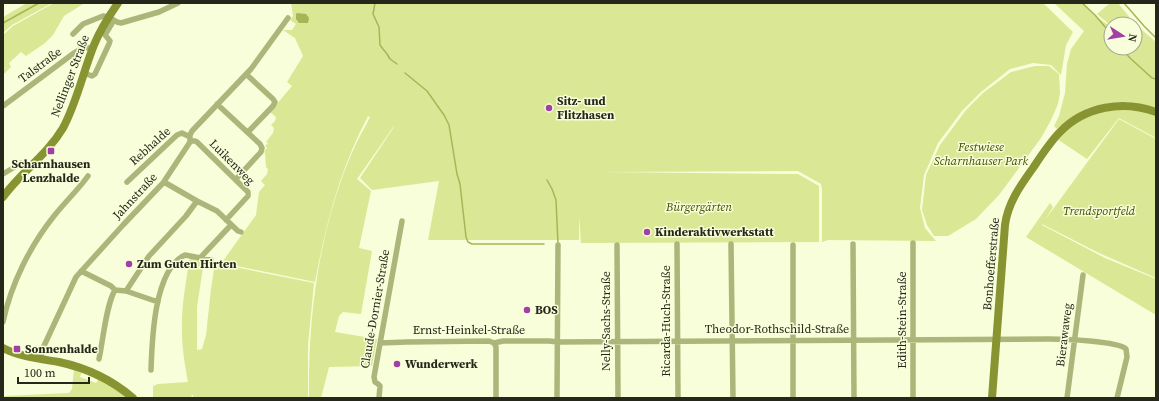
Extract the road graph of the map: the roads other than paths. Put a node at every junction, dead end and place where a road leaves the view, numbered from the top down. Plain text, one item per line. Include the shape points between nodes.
1 (118, 3) edge
2 (178, 3) edge
3 (111, 18) junction
4 (288, 18) dead end
5 (73, 34) dead end
6 (92, 49) junction
7 (84, 73) junction
8 (246, 74) junction
9 (217, 104) junction
10 (3, 106) edge
11 (1156, 112) edge
12 (248, 132) junction
13 (190, 139) junction
14 (30, 167) junction
15 (3, 174) edge
16 (88, 176) dead end
17 (236, 179) junction
18 (127, 182) dead end
19 (164, 182) junction
20 (3, 197) edge
21 (197, 201) junction
22 (226, 220) junction
23 (402, 221) dead end
24 (231, 224) junction
25 (241, 232) dead end
26 (913, 243) dead end
27 (677, 244) dead end
28 (731, 244) dead end
29 (853, 244) dead end
30 (558, 245) dead end
31 (617, 245) dead end
32 (793, 245) dead end
33 (200, 258) junction
34 (211, 260) dead end
35 (81, 271) junction
36 (1083, 275) dead end
37 (115, 290) junction
38 (126, 291) junction
39 (158, 302) junction
40 (3, 322) edge
41 (913, 339) junction
42 (996, 339) junction
43 (793, 340) junction
44 (854, 340) junction
45 (1074, 340) junction
46 (618, 341) junction
47 (677, 341) junction
48 (732, 341) junction
49 (558, 342) junction
50 (380, 343) junction
51 (494, 343) junction
52 (3, 348) edge
53 (40, 359) junction
54 (99, 359) dead end
55 (151, 370) dead end
56 (133, 398) edge
57 (379, 398) edge
58 (496, 398) edge
59 (557, 398) edge
60 (618, 398) edge
61 (678, 398) edge
62 (733, 398) edge
63 (793, 398) edge
64 (854, 398) edge
65 (913, 398) edge
66 (992, 398) edge
67 (1067, 398) edge
68 (1117, 398) edge

1 - 3 main road, Nellinger Straße
2 - 3 street via 159,12 124,22 119,23
3 - 5 street, Nellinger Straße via 103,16 84,23
3 - 6 main road, Nellinger Straße
3 - 7 street via 106,34 110,44 95,74 92,76
4 - 8 street, Jahnstraße
6 - 7 main road, Nellinger Straße
6 - 10 street, Talstraße via 85,47 74,53
7 - 14 main road, Nellinger Straße via 62,129 48,149
8 - 9 street, Jahnstraße
8 - 12 street via 275,102
9 - 12 street
9 - 13 street, Jahnstraße via 192,130
11 - 42 main road, Bonhoefferstraße via 1125,106 1108,107 1088,113 1060,132 1034,166 1014,196 1006,217
12 - 17 street via 260,144 262,150
13 - 17 street, Luikenweg
13 - 18 street, Rebhalde via 182,133 177,135
13 - 19 street, Jahnstraße
14 - 15 street via 21,163
14 - 20 main road, Nellinger Straße
16 - 40 street via 54,216 32,250 13,289
17 - 22 street, Luikenweg via 249,195
19 - 21 street
19 - 35 street, Jahnstraße
21 - 22 street via 217,211
21 - 38 street via 149,256
22 - 24 street
23 - 50 street, Claude-Dornier-Straße
24 - 25 street
24 - 33 street
26 - 41 street, Edith-Stein-Straße
27 - 47 street, Ricarda-Huch-Straße
28 - 48 street
29 - 44 street
30 - 49 street
31 - 46 street, Nelly-Sachs-Straße
32 - 43 street
33 - 34 street
33 - 39 street via 186,255 174,262 164,278
35 - 37 street
35 - 53 street, Jahnstraße via 73,281
36 - 45 street, Bierawaweg
37 - 38 street
37 - 54 street via 111,298
38 - 39 street
39 - 55 street
41 - 42 street, Theodor-Rothschild-Straße
41 - 44 street, Theodor-Rothschild-Straße
41 - 65 street, Edith-Stein-Straße
42 - 45 street, Theodor-Rothschild-Straße
42 - 66 main road, Bonhoefferstraße
43 - 44 street, Theodor-Rothschild-Straße
43 - 48 street, Theodor-Rothschild-Straße
43 - 63 street
44 - 64 street
45 - 67 street, Bierawaweg
45 - 68 street, Theodor-Rothschild-Straße via 1126,348 1127,355
46 - 47 street, Theodor-Rothschild-Straße
46 - 49 street, Theodor-Rothschild-Straße
46 - 60 street, Nelly-Sachs-Straße
47 - 48 street, Theodor-Rothschild-Straße
47 - 61 street, Ricarda-Huch-Straße
48 - 62 street
49 - 51 street, Ernst-Heinkel-Straße
49 - 59 street
50 - 51 street, Ernst-Heinkel-Straße
50 - 57 street, Claude-Dornier-Straße via 373,379 380,386
51 - 58 street
52 - 53 main road
53 - 56 main road via 92,372

